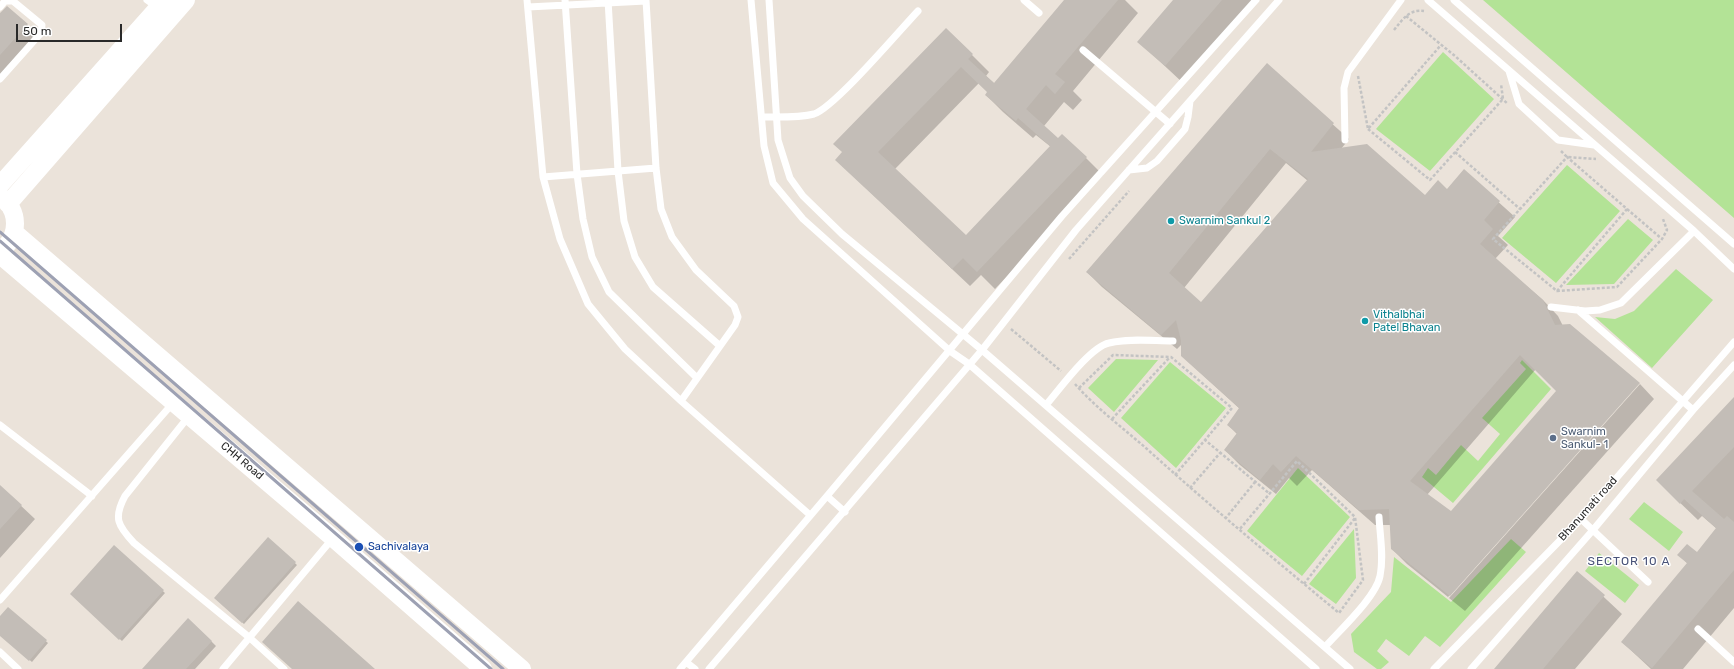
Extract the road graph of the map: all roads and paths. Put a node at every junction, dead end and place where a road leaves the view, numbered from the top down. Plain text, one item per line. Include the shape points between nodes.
1 (186, 0) edge
2 (646, 0) edge
3 (751, 0) edge
4 (769, 0) edge
5 (1024, 0) edge
6 (1256, 0) edge
7 (1280, 0) edge
8 (1401, 0) edge
9 (1428, 0) edge
10 (1454, 0) edge
11 (608, 1) edge
12 (565, 2) edge
13 (157, 3) edge
14 (528, 4) edge
15 (0, 7) edge
16 (918, 11) dead end
17 (1039, 12) dead end
18 (1391, 33) dead end
19 (1441, 44) junction
20 (1083, 50) dead end
21 (1510, 71) junction
22 (1358, 72) dead end
23 (0, 79) edge
24 (1503, 99) junction
25 (1190, 101) junction
26 (1511, 106) dead end
27 (1155, 111) junction
28 (776, 117) junction
29 (762, 118) junction
30 (1170, 124) junction
31 (1368, 129) junction
32 (1346, 140) dead end
33 (1594, 145) junction
34 (1556, 146) dead end
35 (1455, 152) junction
36 (1567, 156) junction
37 (656, 168) junction
38 (1129, 170) junction
39 (618, 171) junction
40 (577, 174) junction
41 (543, 177) junction
42 (0, 185) edge
43 (1129, 191) dead end
44 (4, 200) edge
45 (1520, 209) junction
46 (1627, 209) junction
47 (1694, 231) junction
48 (14, 232) junction
49 (1734, 244) edge
50 (0, 251) edge
51 (0, 255) edge
52 (1066, 262) dead end
53 (1734, 269) edge
54 (1557, 291) junction
55 (1551, 307) dead end
56 (1578, 310) junction
57 (1008, 326) dead end
58 (963, 335) junction
59 (1174, 341) dead end
60 (1734, 342) edge
61 (720, 346) junction
62 (950, 350) junction
63 (982, 350) junction
64 (1171, 356) junction
65 (969, 364) junction
66 (1734, 365) edge
67 (1070, 377) junction
68 (696, 378) junction
69 (188, 382) junction
70 (1079, 388) junction
71 (680, 401) junction
72 (1683, 402) junction
73 (173, 403) junction
74 (1046, 405) junction
75 (1693, 410) junction
76 (189, 416) junction
77 (1112, 419) junction
78 (0, 425) edge
79 (1205, 440) junction
80 (1220, 453) junction
81 (1175, 475) junction
82 (1255, 482) junction
83 (1190, 488) junction
84 (1270, 494) junction
85 (92, 496) junction
86 (827, 496) junction
87 (845, 512) junction
88 (810, 515) junction
89 (1355, 517) junction
90 (1379, 517) dead end
91 (349, 519) junction
92 (1225, 519) junction
93 (1580, 519) junction
94 (1239, 530) junction
95 (1593, 530) junction
96 (333, 538) junction
97 (1648, 582) dead end
98 (1304, 584) junction
99 (0, 600) edge
100 (1698, 629) dead end
101 (250, 638) junction
102 (1326, 647) junction
103 (0, 652) edge
104 (686, 662) junction
105 (1734, 662) edge
106 (18, 669) edge
107 (223, 669) edge
108 (284, 669) edge
109 (483, 669) edge
110 (522, 669) edge
111 (680, 669) edge
112 (694, 669) edge
113 (709, 669) edge
114 (1316, 669) edge
115 (1350, 669) edge
116 (1434, 669) edge
117 (1471, 669) edge

1 - 44 street
2 - 11 lane
2 - 37 lane
3 - 29 lane
4 - 28 lane
5 - 17 lane
6 - 27 lane
7 - 25 lane
8 - 32 lane via 1348,72 1344,88
9 - 21 lane
10 - 49 lane
11 - 12 lane
11 - 39 lane
12 - 14 lane
12 - 40 lane
13 - 42 street
14 - 41 lane
15 - 23 lane via 5,1 13,1 42,25 41,33
16 - 28 lane via 823,109 815,114
18 - 19 path via 1406,16
19 - 24 path
19 - 31 path
20 - 27 lane
21 - 33 lane
21 - 33 lane via 1519,104 1558,140
22 - 31 path
24 - 26 path
24 - 35 path
25 - 30 lane
25 - 38 lane via 1184,129 1157,161 1146,168
27 - 30 lane
27 - 58 lane via 1062,216
28 - 29 lane
28 - 58 lane via 782,159 802,196 842,234
29 - 62 lane via 764,146 773,183 786,200 803,219
30 - 38 lane
31 - 35 path via 1430,180
33 - 47 lane
34 - 36 path
35 - 45 path
36 - 45 path
36 - 46 path
37 - 39 lane
37 - 61 lane via 661,209 672,237 696,270 734,306 738,316 735,325
38 - 63 lane via 1076,230
39 - 40 lane
39 - 61 lane via 624,222 635,257 653,287
40 - 41 lane
40 - 68 lane via 583,219 592,257 609,292
41 - 71 lane via 560,239 588,304 625,349
43 - 52 path
44 - 48 street via 15,217
45 - 54 path via 1494,239
46 - 54 path
46 - 54 path via 1662,239 1617,287
47 - 53 lane
47 - 56 lane via 1621,303 1600,310
48 - 50 street via 11,240
48 - 69 street
51 - 73 street, CHH Road
55 - 56 lane
56 - 72 lane
57 - 67 path
58 - 62 lane
58 - 63 lane
59 - 67 lane via 1107,343 1095,349
60 - 72 lane, Bhanumati road
61 - 68 lane
62 - 65 lane
62 - 86 lane
63 - 65 lane
63 - 74 lane
64 - 70 path via 1113,355
64 - 77 path
64 - 79 path via 1232,408
65 - 87 lane
65 - 114 lane
66 - 75 lane, Bhanumati road
67 - 70 path
67 - 74 lane
68 - 71 lane
69 - 73 street
69 - 91 street
70 - 77 path
71 - 88 lane
72 - 75 lane
72 - 93 lane, Bhanumati road
73 - 76 street, CHH Road
73 - 85 lane
74 - 102 lane
75 - 95 lane, Bhanumati road
76 - 96 street, CHH Road
76 - 101 lane via 125,496 119,507 118,519 121,530
77 - 81 path
78 - 85 lane
79 - 80 path
79 - 81 path
80 - 82 path
80 - 83 path
81 - 83 path
82 - 84 path
82 - 92 path
83 - 92 path
84 - 89 path via 1297,461
84 - 94 path
85 - 99 lane
86 - 87 lane
86 - 88 lane
87 - 113 lane
88 - 104 lane
89 - 98 path
89 - 98 path via 1363,580 1339,613
90 - 102 lane via 1382,562 1375,590
91 - 96 street
91 - 110 street
92 - 94 path
93 - 95 lane
93 - 116 lane, Bhanumati road
94 - 98 path
95 - 97 lane
95 - 117 lane, Bhanumati road
96 - 101 lane
96 - 109 street, CHH Road
100 - 105 lane
101 - 107 lane
101 - 108 lane
102 - 115 lane
103 - 106 lane
104 - 111 lane
104 - 112 lane

